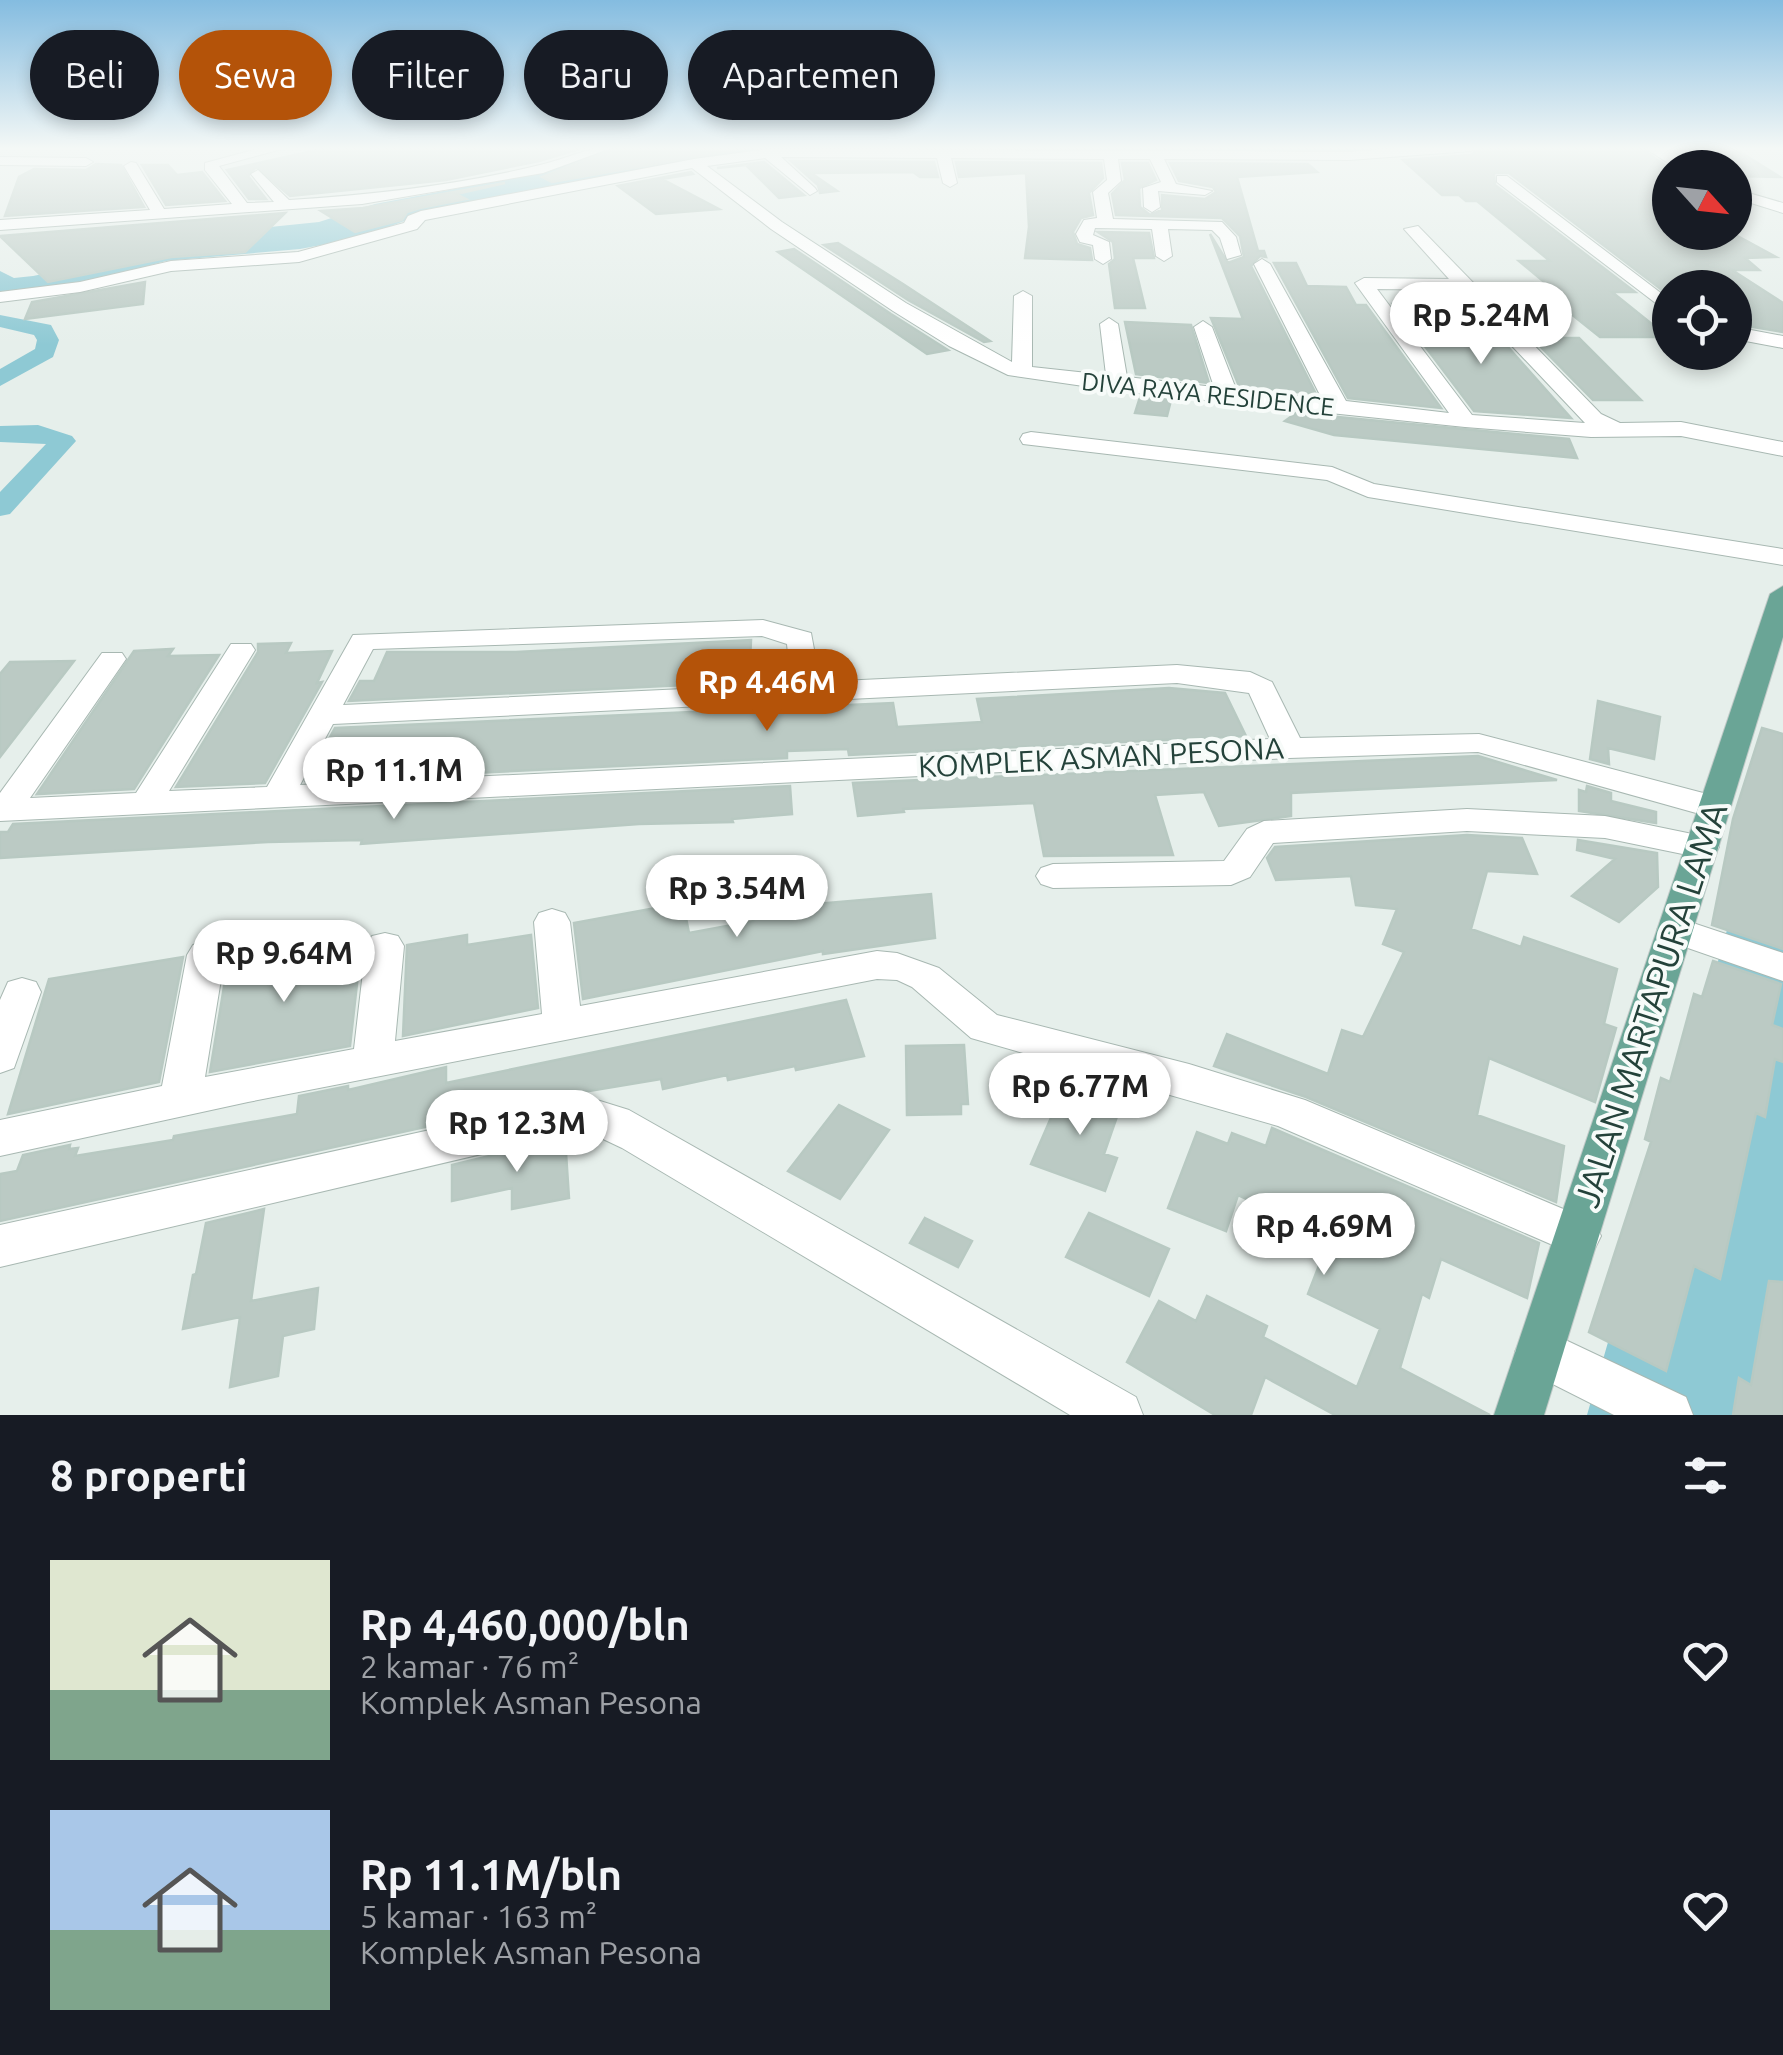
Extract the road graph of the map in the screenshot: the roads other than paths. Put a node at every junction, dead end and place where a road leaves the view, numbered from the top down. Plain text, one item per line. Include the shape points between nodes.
1 (144, 213) edge
2 (439, 213) edge
3 (759, 213) edge
4 (1093, 213) edge
5 (1546, 213) edge
6 (1153, 215) junction
7 (1090, 221) junction
8 (0, 224) edge
9 (1412, 229) dead end
10 (1233, 255) dead end
11 (1164, 256) dead end
12 (1103, 260) dead end
13 (1262, 264) dead end
14 (1466, 285) junction
15 (1652, 295) edge
16 (1023, 296) dead end
17 (0, 297) edge
18 (1110, 324) dead end
19 (1203, 327) dead end
20 (1752, 336) edge
21 (1783, 342) edge
22 (1022, 372) junction
23 (1118, 385) junction
24 (1228, 397) junction
25 (1340, 408) junction
26 (1466, 421) junction
27 (1616, 430) junction
28 (1031, 439) dead end
29 (1783, 450) edge
30 (1783, 557) edge
31 (1783, 594) edge
32 (241, 650) dead end
33 (112, 659) dead end
34 (807, 693) junction
35 (322, 715) junction
36 (1289, 748) junction
37 (1717, 797) junction
38 (277, 798) junction
39 (145, 804) junction
40 (3, 810) edge
41 (1702, 847) junction
42 (1053, 876) dead end
43 (552, 922) dead end
44 (1688, 934) junction
45 (385, 946) dead end
46 (206, 955) dead end
47 (1783, 967) edge
48 (22, 992) dead end
49 (562, 1025) junction
50 (0, 1058) edge
51 (373, 1061) junction
52 (180, 1100) junction
53 (0, 1138) edge
54 (1578, 1236) junction
55 (0, 1246) edge
56 (1560, 1361) junction
57 (1118, 1415) edge
58 (1519, 1415) edge
59 (1668, 1415) edge

1 - 8 street
2 - 17 street via 377,238 299,257 171,266
3 - 22 street, DIVA RAYA RESIDENCE via 974,354
4 - 7 street
5 - 15 street
6 - 7 street
6 - 10 street via 1216,224
6 - 11 street
7 - 12 street via 1086,240 1102,242
9 - 14 street
13 - 25 street
14 - 26 street via 1364,282
14 - 27 street via 1569,398
16 - 22 street
18 - 23 street
19 - 24 street
20 - 21 street
22 - 23 street, DIVA RAYA RESIDENCE
23 - 24 street, DIVA RAYA RESIDENCE
24 - 25 street, DIVA RAYA RESIDENCE
25 - 26 street, DIVA RAYA RESIDENCE
26 - 27 street, DIVA RAYA RESIDENCE
27 - 29 street, DIVA RAYA RESIDENCE via 1681,430
28 - 30 street via 1332,474 1368,490
31 - 37 main road, JALAN MARTAPURA LAMA
32 - 39 street
33 - 40 street
34 - 35 street
34 - 35 street via 801,639 763,628 363,641
34 - 36 street via 1231,676 1262,688
35 - 38 street
36 - 37 street, KOMPLEK ASMAN PESONA via 1479,743
36 - 38 street, KOMPLEK ASMAN PESONA
37 - 41 main road, JALAN MARTAPURA LAMA
38 - 39 street, KOMPLEK ASMAN PESONA
39 - 40 street, KOMPLEK ASMAN PESONA
41 - 42 street via 1573,824 1399,822 1264,832 1231,873
41 - 44 main road, JALAN MARTAPURA LAMA
43 - 49 street
44 - 47 street
44 - 54 main road, JALAN MARTAPURA LAMA
45 - 51 street
46 - 52 street
48 - 50 street
49 - 51 street
49 - 54 street via 904,965 985,1027 1290,1112
51 - 52 street
52 - 53 street
54 - 56 main road, JALAN MARTAPURA LAMA
55 - 57 street via 584,1113 637,1134
56 - 58 main road, JALAN MARTAPURA LAMA
56 - 59 street

